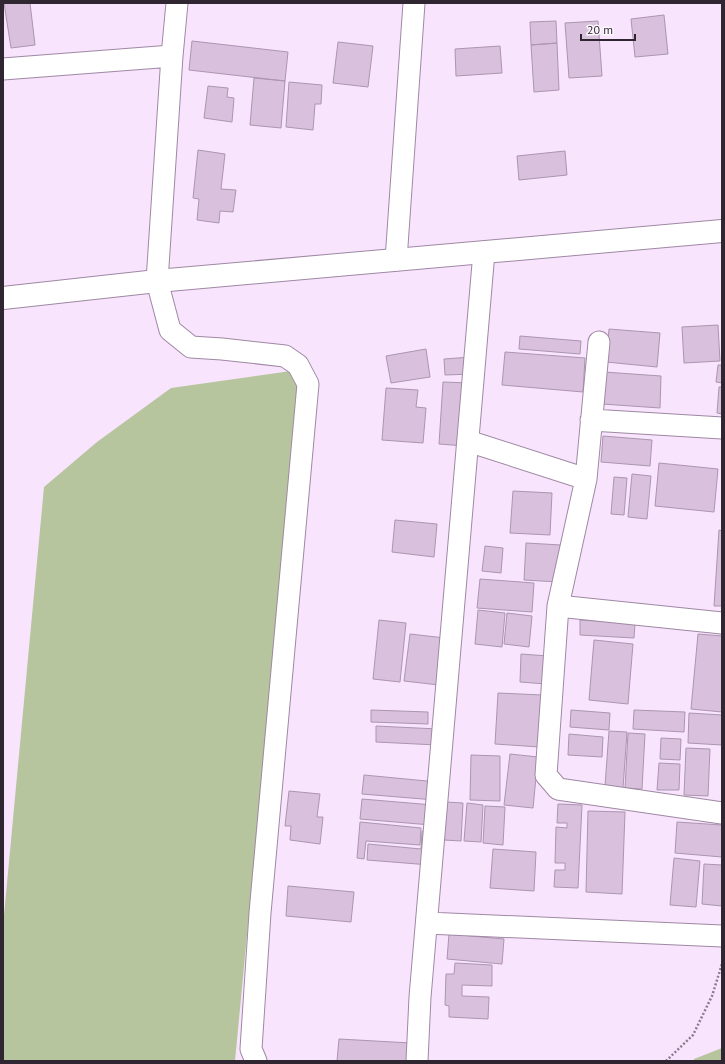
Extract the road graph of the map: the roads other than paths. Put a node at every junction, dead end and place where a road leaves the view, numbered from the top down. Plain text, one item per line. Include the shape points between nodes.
1 (177, 3) edge
2 (414, 3) edge
3 (172, 56) junction
4 (3, 69) edge
5 (722, 230) edge
6 (484, 252) junction
7 (396, 260) junction
8 (157, 281) junction
9 (3, 298) edge
10 (598, 342) dead end
11 (591, 420) junction
12 (722, 428) edge
13 (468, 441) junction
14 (586, 478) junction
15 (558, 606) junction
16 (722, 623) edge
17 (722, 813) edge
18 (427, 923) junction
19 (722, 936) edge
20 (256, 1061) edge
21 (417, 1061) edge

1 - 3 street
2 - 7 street
3 - 4 street
3 - 8 street
5 - 6 street
6 - 7 street
6 - 13 street
7 - 8 street
8 - 9 street
8 - 20 street via 170,330 191,348 285,356 298,366 308,384 260,913 251,1049
10 - 11 street
11 - 12 street
11 - 14 street
13 - 14 street
13 - 18 street
14 - 15 street
15 - 16 street
15 - 17 street via 546,775 549,781 558,790
18 - 19 street
18 - 21 street

